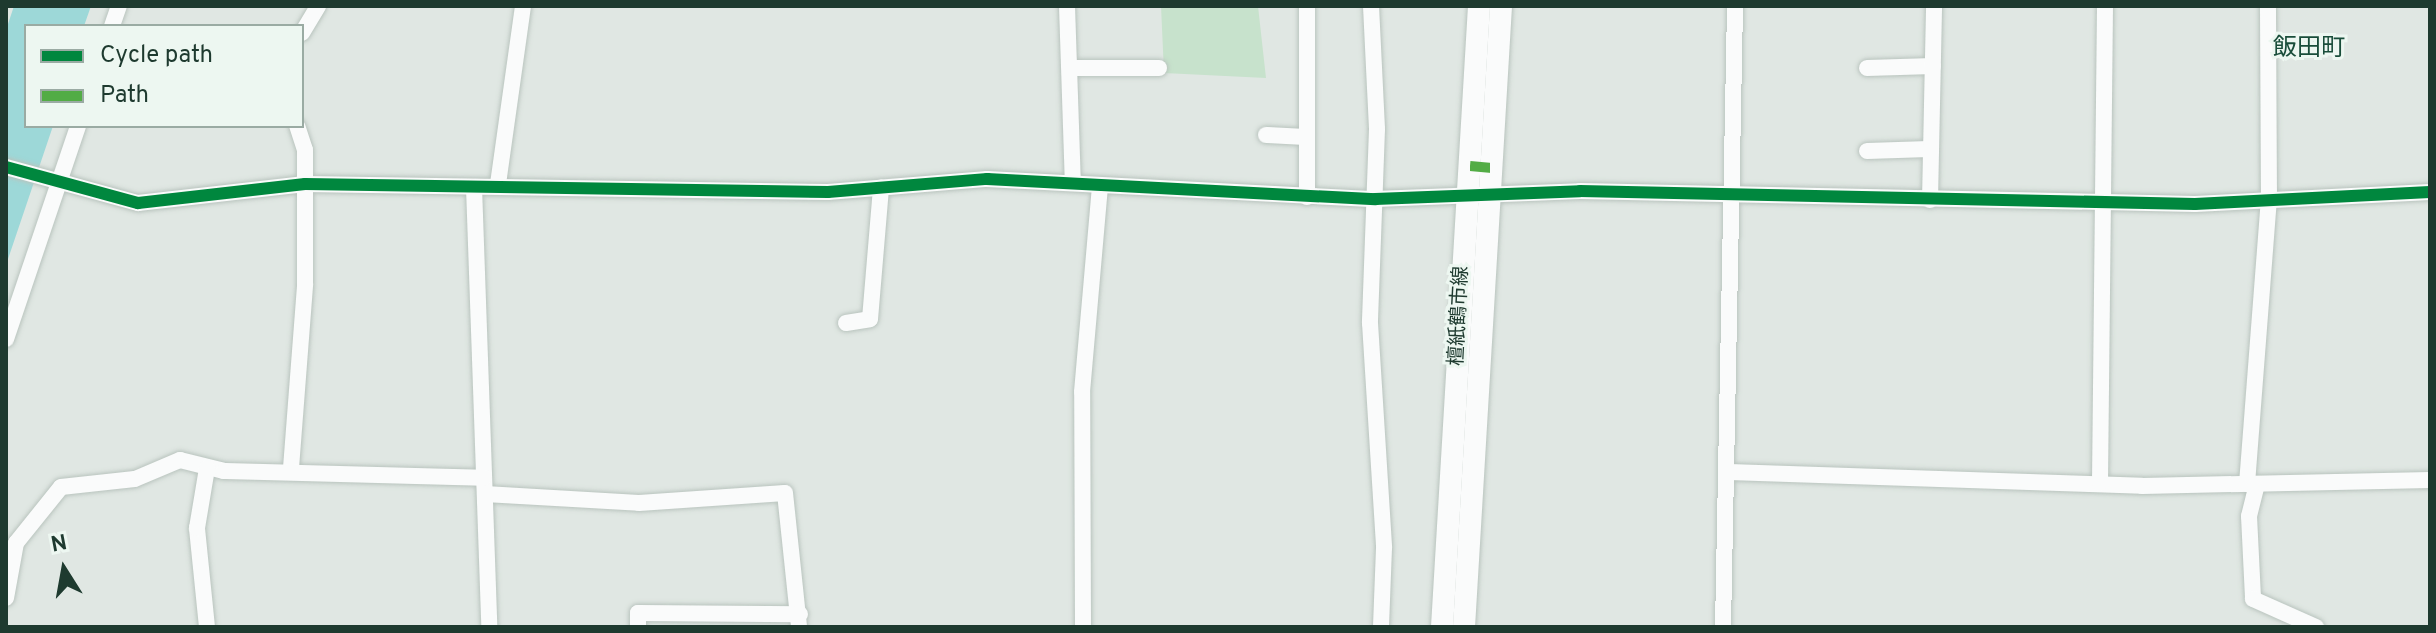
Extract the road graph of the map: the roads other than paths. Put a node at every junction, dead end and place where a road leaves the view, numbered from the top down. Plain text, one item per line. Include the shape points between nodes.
1 (318, 6) edge
2 (523, 6) edge
3 (1067, 6) edge
4 (1307, 6) edge
5 (1371, 6) edge
6 (1479, 6) edge
7 (1501, 6) edge
8 (1735, 6) edge
9 (1934, 6) edge
10 (2105, 6) edge
11 (2268, 6) edge
12 (304, 30) edge
13 (1933, 66) junction
14 (1071, 68) junction
15 (1159, 68) dead end
16 (1867, 68) dead end
17 (77, 128) edge
18 (297, 128) edge
19 (1266, 135) dead end
20 (1307, 137) junction
21 (1929, 149) junction
22 (1867, 151) dead end
23 (6, 167) edge
24 (1073, 183) junction
25 (58, 184) junction
26 (305, 184) junction
27 (498, 184) junction
28 (1100, 186) junction
29 (474, 187) junction
30 (881, 187) junction
31 (2430, 192) edge
32 (1491, 193) junction
33 (1729, 196) junction
34 (1307, 197) junction
35 (1467, 197) junction
36 (1375, 199) junction
37 (1930, 200) junction
38 (2269, 201) junction
39 (2106, 203) junction
40 (846, 323) dead end
41 (6, 339) edge
42 (207, 468) junction
43 (291, 468) junction
44 (1729, 472) junction
45 (2430, 480) edge
46 (2100, 483) junction
47 (2252, 484) junction
48 (484, 486) junction
49 (6, 598) edge
50 (799, 620) edge
51 (754, 622) edge
52 (207, 627) edge
53 (489, 627) edge
54 (638, 627) edge
55 (1083, 627) edge
56 (1381, 627) edge
57 (1442, 627) edge
58 (1464, 627) edge
59 (1723, 627) edge
60 (2316, 627) edge

1 - 12 street
2 - 27 street
3 - 14 street
4 - 20 street
5 - 36 street
6 - 35 main road, 檀紙鶴市線
7 - 32 main road, 檀紙鶴市線
8 - 33 street
9 - 13 street
10 - 39 street
11 - 38 street
13 - 16 street
13 - 21 street
14 - 15 street
14 - 24 street
17 - 25 street
18 - 26 street
19 - 20 street
20 - 34 street
21 - 22 street
21 - 37 street
23 - 25 street
24 - 28 street
24 - 30 street via 987,179
25 - 26 street via 138,203
25 - 41 street
26 - 29 street
26 - 43 street
27 - 29 street
27 - 30 street via 828,192
28 - 34 street
28 - 55 street via 1082,392
29 - 48 street
30 - 40 street via 870,319
31 - 38 street
32 - 33 street
32 - 35 street
32 - 58 main road, 檀紙鶴市線
33 - 37 street
33 - 44 street
34 - 36 street
35 - 36 street
35 - 57 main road, 檀紙鶴市線
36 - 56 street via 1370,323 1384,548
37 - 39 street
38 - 39 street
38 - 47 street
39 - 46 street
42 - 43 street
42 - 49 street via 180,460 135,479 61,487 16,543
42 - 52 street via 197,528
43 - 48 street
44 - 46 street
44 - 59 street
45 - 47 street
46 - 47 street
47 - 60 street via 2253,599
48 - 50 street via 639,503 785,493
48 - 53 street
50 - 51 street
51 - 54 street via 638,613

